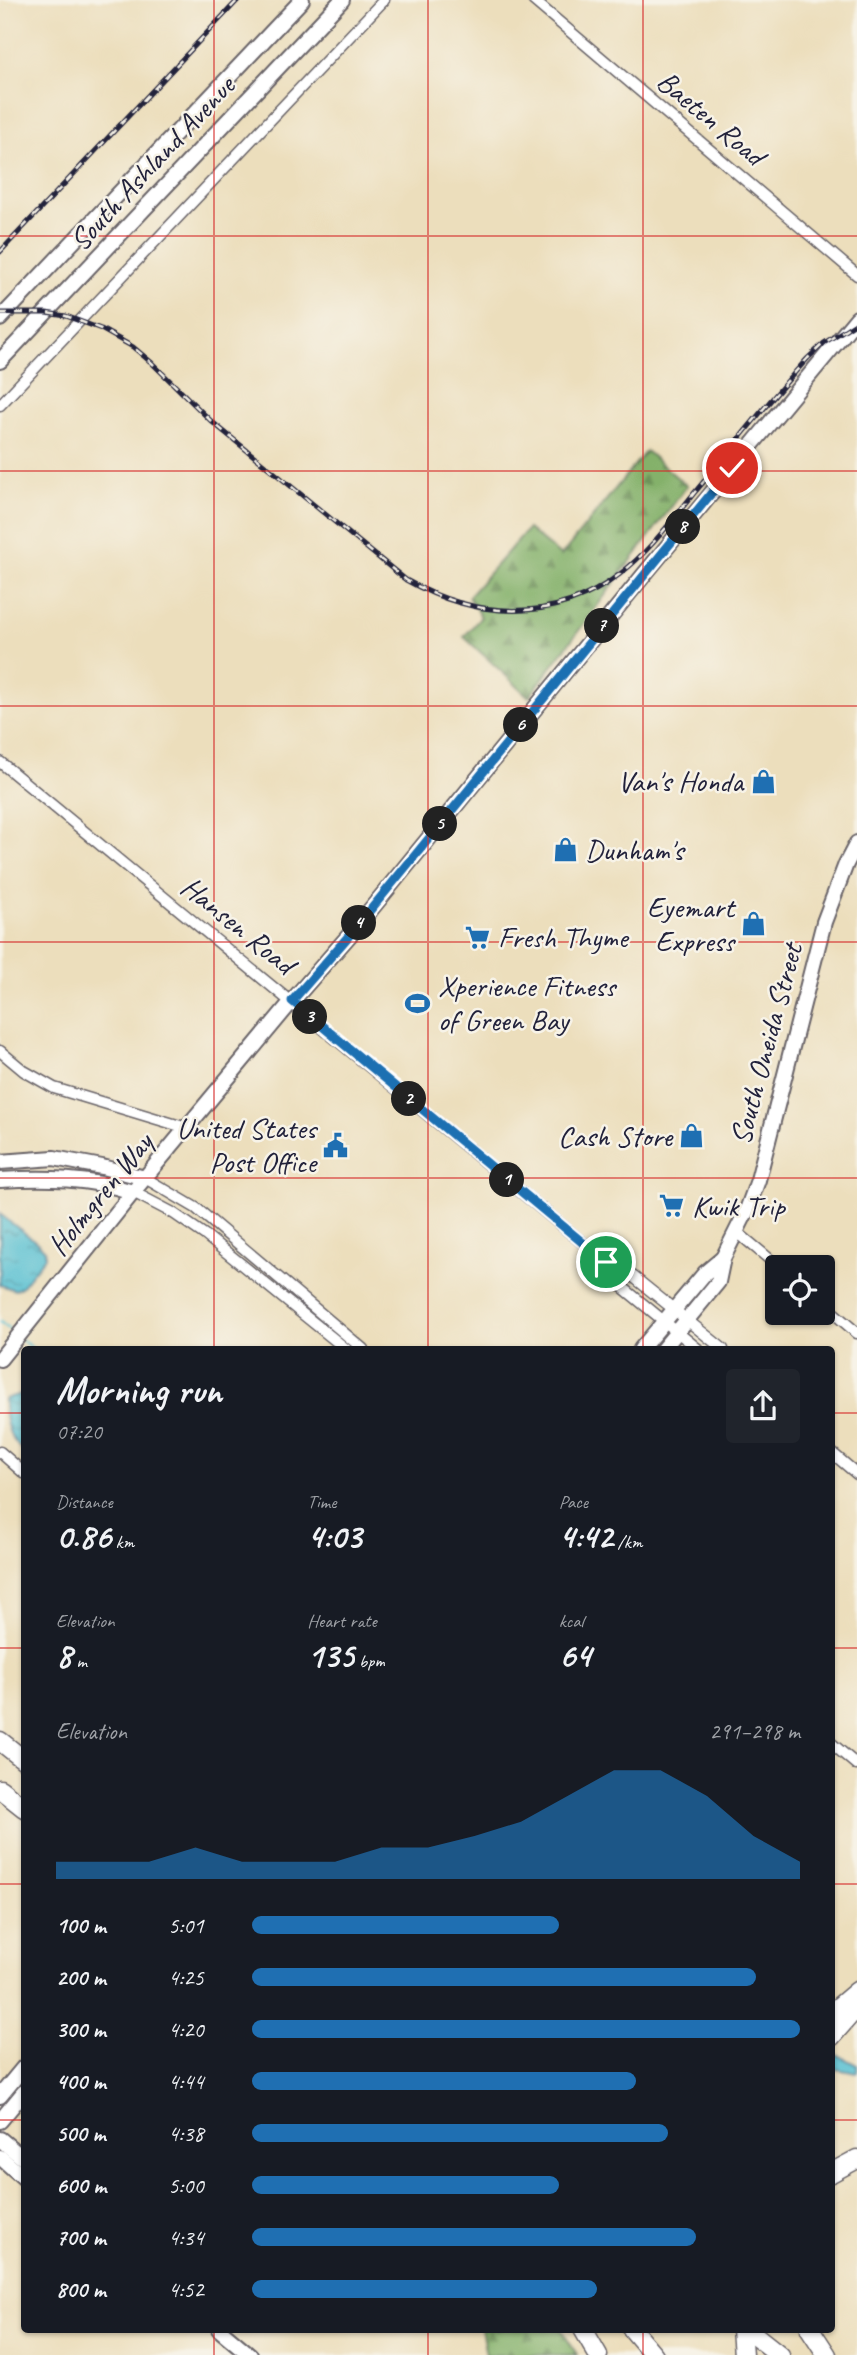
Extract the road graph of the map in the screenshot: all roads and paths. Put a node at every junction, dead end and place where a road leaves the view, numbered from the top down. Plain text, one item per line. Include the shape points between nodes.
1 (302, 0) edge
2 (342, 0) edge
3 (384, 0) edge
4 (533, 0) edge
5 (857, 275) edge
6 (857, 318) edge
7 (0, 319) edge
8 (0, 361) edge
9 (0, 405) edge
10 (0, 762) edge
11 (857, 843) edge
12 (292, 1001) junction
13 (0, 1051) edge
14 (187, 1128) junction
15 (0, 1162) edge
16 (145, 1178) junction
17 (0, 1180) edge
18 (133, 1192) junction
19 (737, 1232) junction
20 (765, 1255) edge
21 (723, 1258) junction
22 (606, 1262) junction
23 (676, 1309) junction
24 (835, 1314) edge
25 (688, 1320) junction
26 (665, 1322) junction
27 (677, 1332) junction
28 (857, 1333) edge
29 (342, 1346) edge
30 (359, 1346) edge
31 (644, 1346) edge
32 (665, 1346) edge
33 (694, 1346) edge
34 (719, 1346) edge
35 (0, 1359) edge
36 (0, 1452) edge
37 (835, 1455) edge
38 (21, 1470) edge
39 (856, 1472) edge
40 (0, 1741) edge
41 (835, 1746) edge
42 (21, 1758) edge
43 (857, 1765) edge
44 (0, 1789) edge
45 (21, 1806) edge
46 (857, 1991) edge
47 (857, 2007) edge
48 (835, 2010) edge
49 (835, 2032) edge
50 (21, 2071) edge
51 (0, 2096) edge
52 (21, 2096) edge
53 (0, 2121) edge
54 (0, 2138) edge
55 (21, 2156) edge
56 (0, 2157) edge
57 (857, 2159) edge
58 (835, 2171) edge
59 (21, 2175) edge
60 (224, 2333) edge
61 (585, 2333) edge
62 (636, 2333) edge
63 (741, 2333) edge
64 (752, 2333) edge
65 (813, 2333) edge
66 (654, 2354) edge
67 (250, 2355) edge
68 (598, 2355) edge
69 (743, 2355) edge
70 (780, 2355) edge
71 (827, 2355) edge

1 - 7 street, South Ashland Avenue
2 - 8 street, South Ashland Avenue
3 - 9 street
4 - 5 street, Baeten Road
6 - 12 street, Holmgren Way
10 - 12 street, Hansen Road
11 - 19 street, South Oneida Street via 824,922 756,1185
12 - 14 street, Holmgren Way
12 - 22 street, Hansen Road
13 - 14 street via 24,1072 54,1088
14 - 16 street, Holmgren Way
15 - 16 street via 54,1158
16 - 18 street, Holmgren Way
16 - 30 street via 196,1208
17 - 18 street via 84,1180
18 - 29 street via 205,1234
18 - 35 street, Holmgren Way
19 - 20 street
19 - 21 street, South Oneida Street
21 - 23 street, South Oneida Street
21 - 25 street, South Oneida Street via 718,1282
22 - 23 street, Hansen Road via 625,1270
22 - 26 street, Hansen Road via 615,1281
23 - 25 street, Hansen Road
23 - 26 street, South Oneida Street
24 - 28 street
25 - 27 street, South Oneida Street
25 - 34 street, Hansen Road
26 - 27 street, Hansen Road
26 - 31 street, South Oneida Street
27 - 32 street, South Oneida Street
27 - 33 street, Hansen Road
36 - 38 street
37 - 39 street
40 - 42 highway
41 - 43 street
44 - 45 highway
46 - 48 highway
47 - 49 highway
50 - 51 street
52 - 53 street
54 - 55 street
56 - 59 street
57 - 58 highway
60 - 67 street
61 - 68 highway
62 - 66 highway
63 - 69 highway
64 - 70 highway
65 - 71 highway

